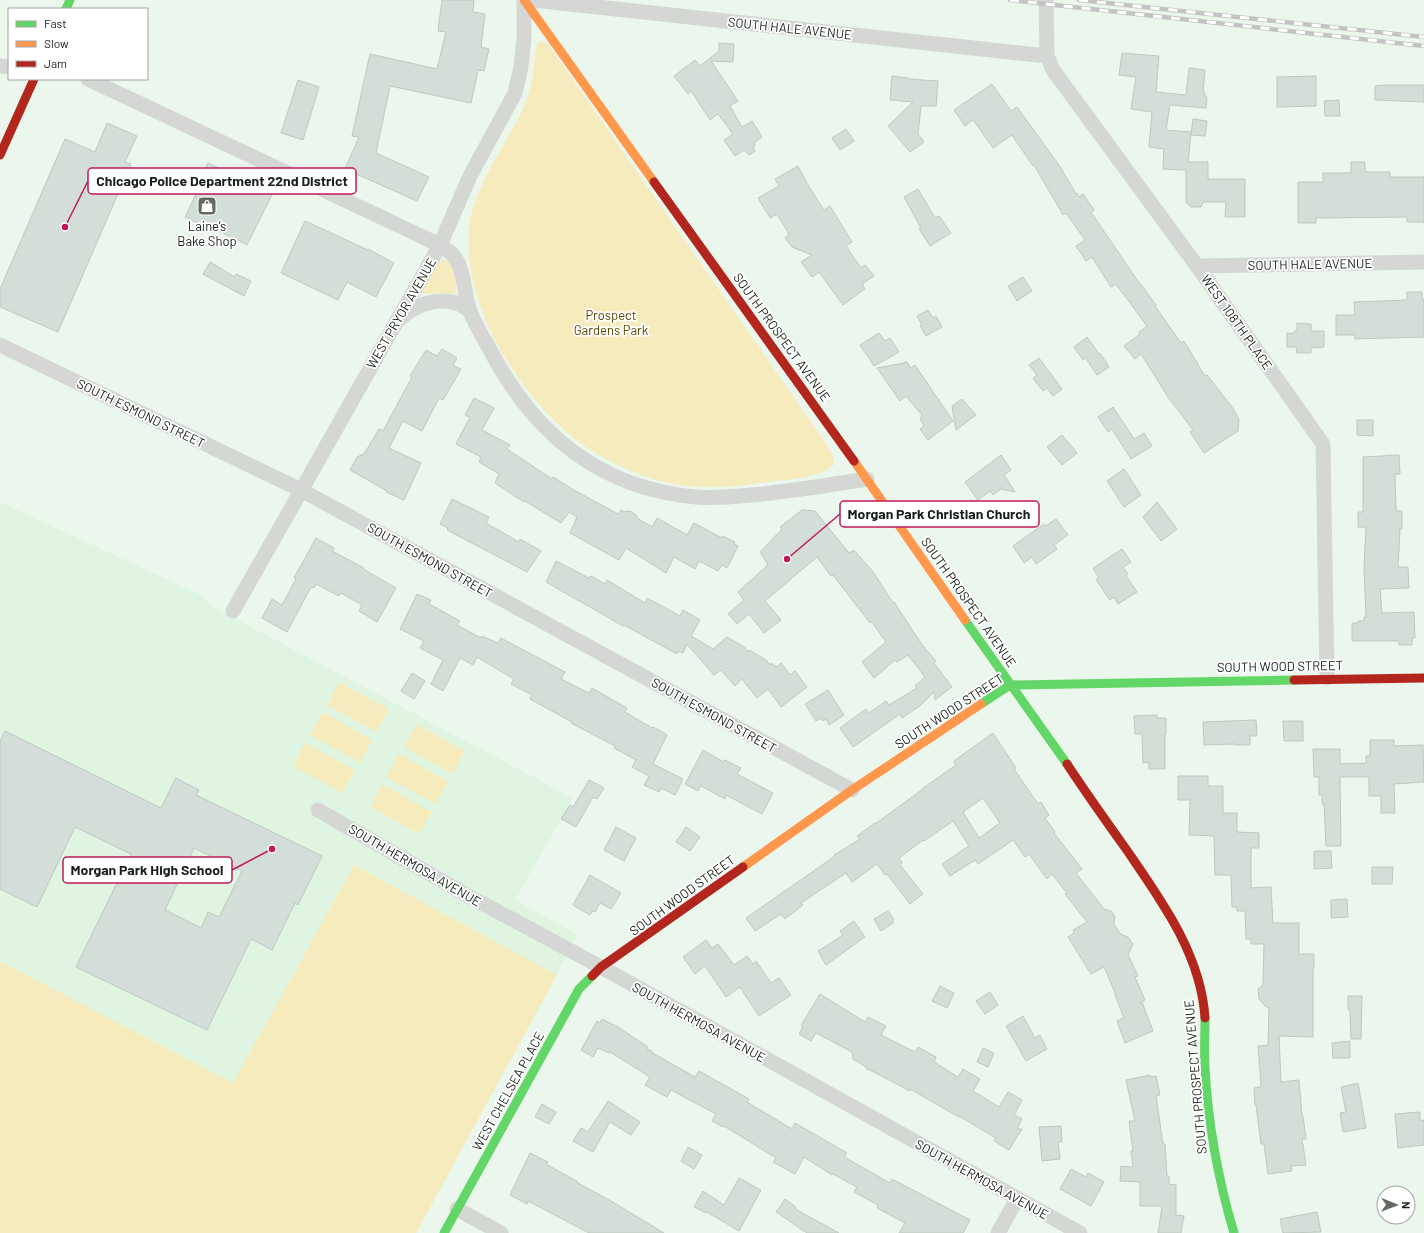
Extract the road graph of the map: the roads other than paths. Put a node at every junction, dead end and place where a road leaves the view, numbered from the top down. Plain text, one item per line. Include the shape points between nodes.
1 (524, 0) edge
2 (534, 0) edge
3 (1046, 0) edge
4 (1047, 56) junction
5 (34, 80) edge
6 (90, 80) edge
7 (0, 155) edge
8 (440, 245) junction
9 (1424, 262) edge
10 (1197, 266) junction
11 (470, 311) junction
12 (394, 326) junction
13 (0, 345) edge
14 (867, 479) junction
15 (301, 490) junction
16 (233, 611) dead end
17 (1327, 678) junction
18 (1424, 678) edge
19 (1010, 685) junction
20 (852, 790) junction
21 (318, 810) dead end
22 (601, 967) junction
23 (1017, 1199) junction
24 (457, 1209) junction
25 (444, 1233) edge
26 (501, 1233) edge
27 (998, 1233) edge
28 (1080, 1233) edge
29 (1234, 1233) edge

1 - 8 street, WEST PRYOR AVENUE via 524,38 515,93 470,176
1 - 14 street, SOUTH PROSPECT AVENUE
2 - 4 street, SOUTH HALE AVENUE
3 - 4 street, WEST 108TH PLACE
4 - 10 street, WEST 108TH PLACE via 1054,70
5 - 7 street
6 - 8 street
8 - 11 street via 452,254 460,267
8 - 12 street, WEST PRYOR AVENUE
9 - 10 street, SOUTH HALE AVENUE
10 - 17 street, WEST 108TH PLACE via 1323,444
11 - 12 street via 457,303 430,303 408,312
11 - 14 street via 515,393 538,421 566,447 593,465 626,481 689,496 731,497
12 - 15 street, WEST PRYOR AVENUE
13 - 15 street, SOUTH ESMOND STREET
14 - 19 street, SOUTH PROSPECT AVENUE
15 - 16 street, WEST PRYOR AVENUE
15 - 20 street, SOUTH ESMOND STREET
17 - 18 street, SOUTH WOOD STREET
17 - 19 street, SOUTH WOOD STREET
19 - 20 street, SOUTH WOOD STREET
19 - 29 street, SOUTH PROSPECT AVENUE via 1158,895 1174,921 1198,977 1206,1028 1208,1111 1217,1170
20 - 22 street, SOUTH WOOD STREET
21 - 22 street, SOUTH HERMOSA AVENUE via 465,894
22 - 23 street, SOUTH HERMOSA AVENUE
22 - 24 street, WEST CHELSEA PLACE via 579,989
23 - 27 street
23 - 28 street, SOUTH HERMOSA AVENUE
24 - 25 street, WEST CHELSEA PLACE
24 - 26 street

